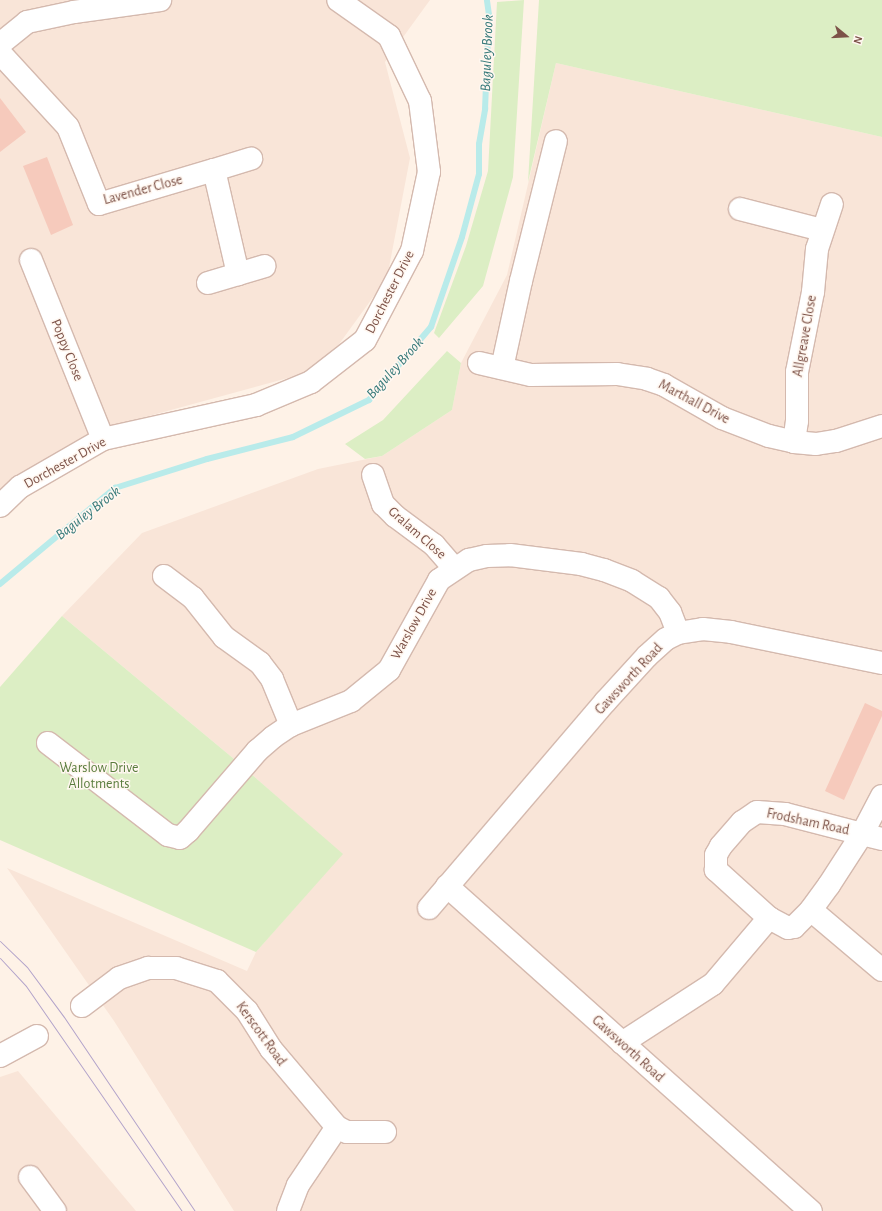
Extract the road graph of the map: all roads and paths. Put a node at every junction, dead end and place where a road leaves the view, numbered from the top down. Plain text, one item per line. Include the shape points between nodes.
1 (160, 0) edge
2 (338, 0) edge
3 (73, 6) edge
4 (0, 44) edge
5 (0, 52) edge
6 (556, 141) dead end
7 (251, 159) dead end
8 (214, 170) junction
9 (832, 204) dead end
10 (740, 209) dead end
11 (822, 230) junction
12 (31, 260) dead end
13 (265, 266) dead end
14 (238, 274) junction
15 (208, 283) dead end
16 (479, 363) dead end
17 (502, 368) junction
18 (882, 426) edge
19 (103, 439) junction
20 (794, 442) junction
21 (373, 474) dead end
22 (0, 506) edge
23 (454, 568) junction
24 (164, 576) dead end
25 (678, 633) junction
26 (882, 663) edge
27 (291, 725) junction
28 (48, 743) dead end
29 (882, 796) edge
30 (872, 836) edge
31 (447, 886) junction
32 (429, 908) dead end
33 (811, 910) junction
34 (769, 918) junction
35 (882, 970) edge
36 (82, 1006) dead end
37 (36, 1036) dead end
38 (622, 1044) junction
39 (0, 1056) edge
40 (337, 1128) junction
41 (385, 1132) dead end
42 (30, 1177) dead end
43 (55, 1211) edge
44 (288, 1211) edge
45 (811, 1211) edge

1 - 3 street
2 - 19 street, Dorchester Drive via 389,36 420,101 429,172 412,251 365,340 311,382 256,405
3 - 4 street via 27,22
5 - 8 street, Lavender Close via 68,127 100,204
6 - 17 street
7 - 8 street
8 - 14 street
9 - 11 street, Allgreave Close
10 - 11 street
11 - 20 street, Allgreave Close via 797,372 797,421
12 - 19 street, Poppy Close
13 - 14 street
14 - 15 street
16 - 17 street, Marthall Drive
17 - 20 street, Marthall Drive via 531,375 617,374 647,379 664,385 722,418
18 - 20 street, Marthall Drive via 836,441 816,444
19 - 22 street, Dorchester Drive via 20,487
21 - 23 street, Gralam Close via 383,504 394,516 434,545
23 - 25 street, Warslow Drive via 469,560 510,555 568,562 604,570 632,580 659,598 670,612
23 - 27 street, Warslow Drive via 439,580 389,670 351,701
24 - 27 street via 193,598 224,637 260,663 272,679
25 - 26 street, Gawsworth Road via 703,629 731,632
25 - 31 street, Gawsworth Road via 666,639 647,656
27 - 28 street, Warslow Drive via 273,736 180,838 174,838
29 - 30 street, Frodsham Road
30 - 33 street, Frodsham Road
30 - 34 street, Frodsham Road via 766,811 749,816 716,855 716,870
31 - 32 street, Gawsworth Road
31 - 38 street, Gawsworth Road
33 - 34 street, Frodsham Road via 794,927 788,928
33 - 35 street
34 - 38 street via 713,984
36 - 40 street, Kerscott Road via 119,978 148,968 176,968 217,981 247,1010 271,1050
37 - 39 street
38 - 45 street, Gawsworth Road
40 - 41 street via 347,1132
40 - 44 street via 298,1185
42 - 43 street

